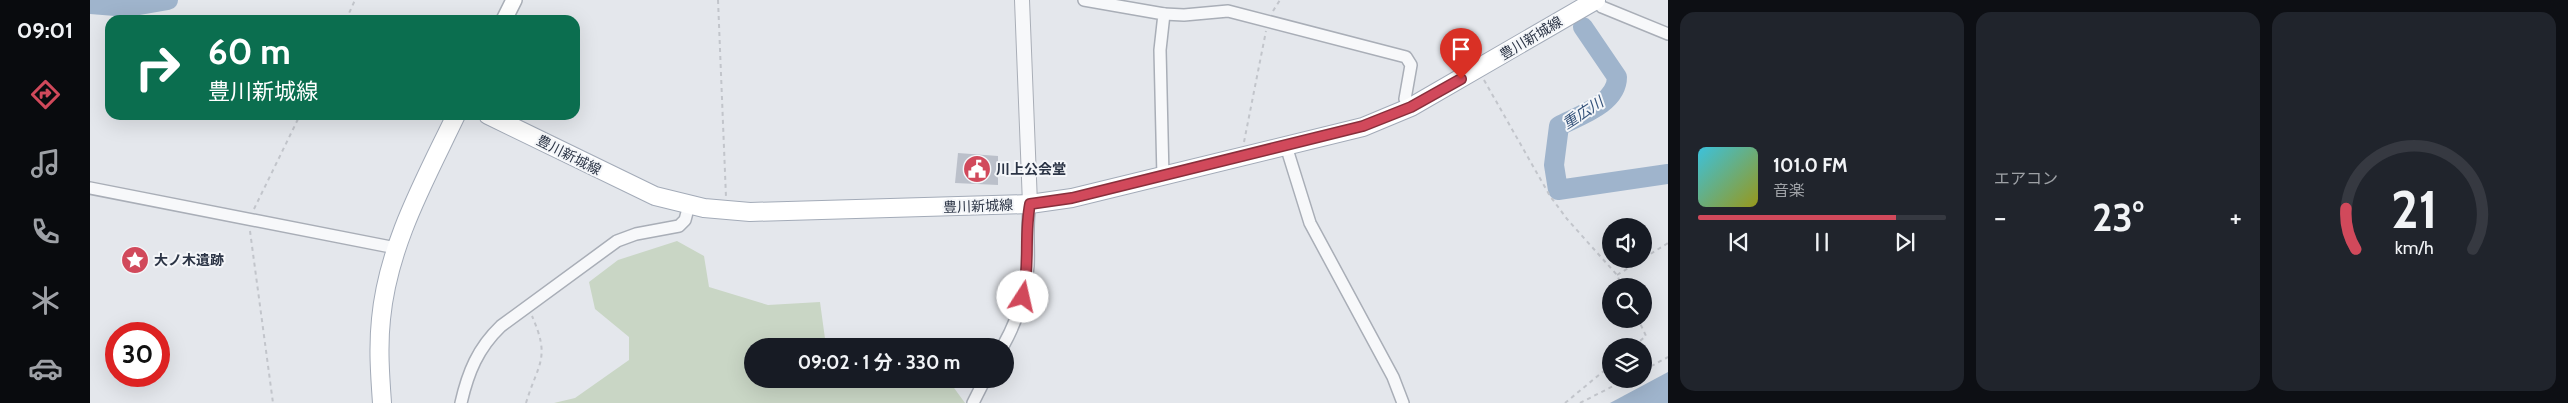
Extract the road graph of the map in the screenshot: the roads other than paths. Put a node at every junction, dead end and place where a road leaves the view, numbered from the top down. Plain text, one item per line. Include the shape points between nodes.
1 (514, 0) edge
2 (1022, 0) edge
3 (1084, 0) edge
4 (1595, 0) edge
5 (1164, 14) junction
6 (506, 15) edge
7 (1668, 34) edge
8 (1411, 107) junction
9 (454, 120) edge
10 (498, 120) edge
11 (1286, 146) junction
12 (1163, 177) junction
13 (90, 188) edge
14 (1030, 204) junction
15 (689, 205) junction
16 (396, 248) junction
17 (1007, 338) edge
18 (980, 388) edge
19 (382, 403) edge
20 (462, 403) edge
21 (973, 403) edge
22 (1403, 403) edge

1 - 6 main road
2 - 14 street
3 - 5 street
4 - 7 street via 1602,7
4 - 8 main road, 豊川新城線
5 - 8 street via 1228,11 1406,57 1411,65 1404,99
5 - 12 street via 1160,50
8 - 11 main road, 豊川新城線 via 1363,126
9 - 16 main road
10 - 15 main road, 豊川新城線 via 612,177 655,196
11 - 12 main road, 豊川新城線
11 - 22 street via 1310,223 1393,377
12 - 14 main road, 豊川新城線
13 - 16 street
14 - 15 main road, 豊川新城線 via 816,211 726,211
14 - 17 street via 1025,285 1020,310
15 - 20 street via 685,220 679,226 617,241 501,326 486,340 476,357
16 - 19 main road via 381,319 379,371
18 - 21 street

